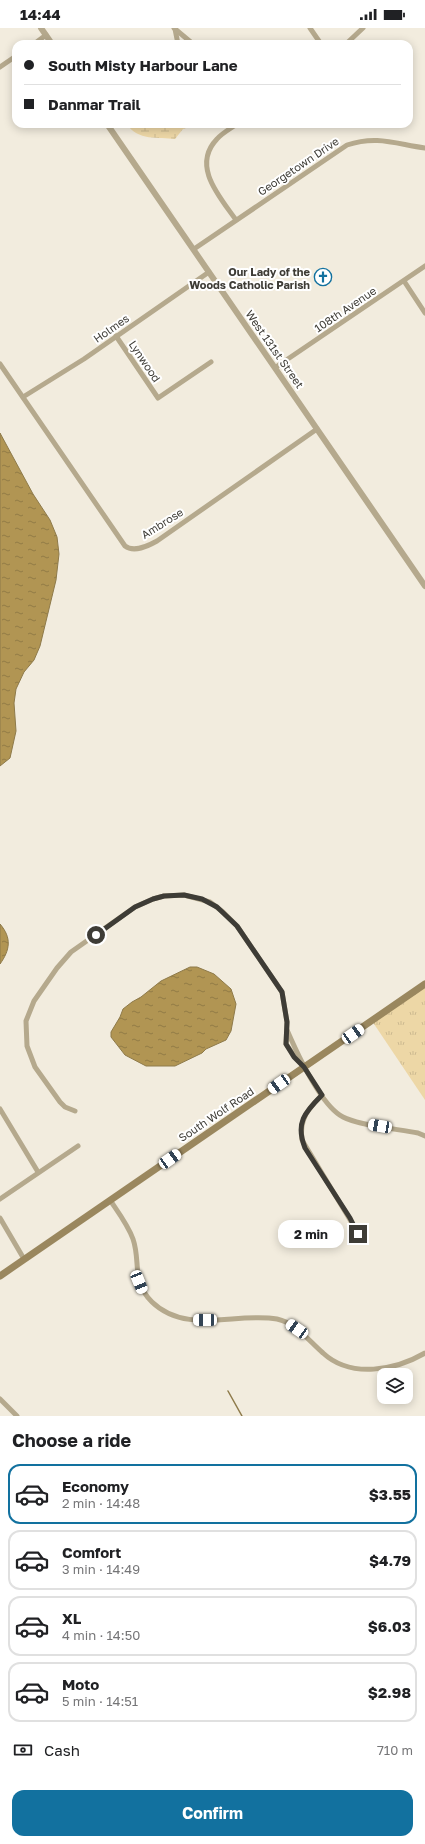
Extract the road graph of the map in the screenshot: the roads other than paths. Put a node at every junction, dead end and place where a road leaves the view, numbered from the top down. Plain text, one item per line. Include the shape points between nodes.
1 (41, 28) edge
2 (310, 28) edge
3 (363, 28) edge
4 (174, 29) edge
5 (46, 35) junction
6 (39, 40) edge
7 (49, 40) edge
8 (177, 40) edge
9 (188, 40) edge
10 (318, 40) edge
11 (350, 40) edge
12 (12, 59) edge
13 (0, 67) edge
14 (110, 128) edge
15 (231, 128) edge
16 (425, 148) edge
17 (236, 220) junction
18 (194, 249) junction
19 (425, 266) edge
20 (209, 272) junction
21 (404, 281) junction
22 (425, 313) edge
23 (116, 336) junction
24 (211, 362) dead end
25 (0, 364) edge
26 (276, 367) junction
27 (23, 397) junction
28 (317, 429) junction
29 (425, 586) edge
30 (425, 984) edge
31 (304, 1067) junction
32 (322, 1095) junction
33 (0, 1109) edge
34 (75, 1111) dead end
35 (425, 1136) edge
36 (78, 1146) dead end
37 (38, 1172) junction
38 (0, 1199) edge
39 (110, 1200) junction
40 (0, 1218) edge
41 (358, 1234) dead end
42 (24, 1259) junction
43 (0, 1276) edge
44 (425, 1353) edge
45 (0, 1399) edge
46 (17, 1416) edge

1 - 5 street
2 - 10 street
3 - 11 street
4 - 8 street
4 - 9 street
5 - 6 street
5 - 7 street
12 - 13 street
14 - 18 street, West 131st Street
15 - 17 street via 211,145 206,162 211,185
16 - 17 street, Georgetown Drive via 382,140 363,140 347,145
17 - 18 street, Georgetown Drive
18 - 20 street, West 131st Street
19 - 21 street, 108th Avenue
20 - 23 street, Holmes
20 - 26 street, West 131st Street
21 - 22 street
21 - 26 street, 108th Avenue
23 - 24 street, Lynwood via 158,398
23 - 27 street, Holmes via 74,366
25 - 27 street, Ambrose
26 - 28 street, West 131st Street
27 - 28 street, Ambrose via 125,546 132,549 157,541
28 - 29 street, West 131st Street
30 - 31 main road, South Wolf Road
31 - 32 street
31 - 34 street via 286,1029 286,1009 282,992 230,918 210,902 193,896 175,894 153,899 135,907 71,952 34,1001 28,1015 26,1038 32,1060 60,1102
31 - 39 main road, South Wolf Road
32 - 35 street via 343,1117 418,1132
32 - 41 street via 305,1114 301,1126 302,1140
33 - 37 street
36 - 37 street
37 - 38 street
39 - 42 main road, South Wolf Road
39 - 44 street via 133,1239 136,1270 143,1290 156,1305 175,1317 193,1320 282,1321 297,1329 329,1358 347,1366 363,1369 401,1365
40 - 42 street
42 - 43 main road, South Wolf Road
45 - 46 street

